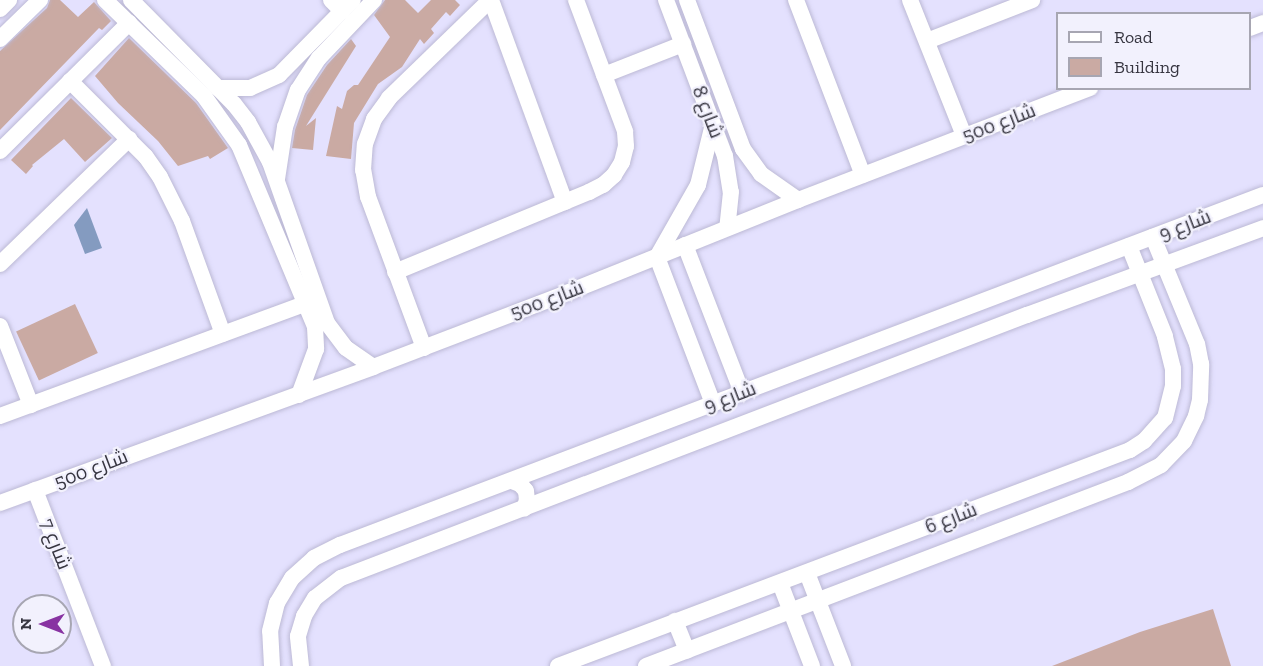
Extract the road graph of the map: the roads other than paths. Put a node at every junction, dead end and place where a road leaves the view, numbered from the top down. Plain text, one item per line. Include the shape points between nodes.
1 (9, 0) edge
2 (40, 0) edge
3 (105, 0) edge
4 (131, 0) edge
5 (490, 0) edge
6 (576, 0) edge
7 (666, 0) edge
8 (687, 0) edge
9 (796, 0) edge
10 (910, 0) edge
11 (1032, 0) edge
12 (371, 1) edge
13 (342, 4) edge
14 (0, 9) edge
15 (129, 23) junction
16 (0, 39) edge
17 (927, 41) junction
18 (683, 44) junction
19 (313, 52) junction
20 (604, 75) junction
21 (70, 81) junction
22 (218, 88) junction
23 (1085, 90) edge
24 (713, 124) junction
25 (964, 136) junction
26 (129, 139) junction
27 (0, 151) edge
28 (863, 175) junction
29 (276, 186) junction
30 (1263, 195) edge
31 (798, 200) junction
32 (565, 202) junction
33 (727, 228) junction
34 (1263, 228) edge
35 (1153, 237) junction
36 (685, 245) junction
37 (1128, 246) junction
38 (657, 256) junction
39 (0, 264) edge
40 (1164, 264) junction
41 (395, 272) junction
42 (1139, 273) junction
43 (305, 304) junction
44 (0, 326) edge
45 (324, 333) junction
46 (223, 334) junction
47 (423, 348) junction
48 (373, 367) junction
49 (742, 393) junction
50 (299, 395) junction
51 (713, 404) junction
52 (31, 405) junction
53 (0, 417) edge
54 (1165, 418) junction
55 (1189, 432) junction
56 (615, 441) junction
57 (627, 469) junction
58 (512, 481) junction
59 (35, 490) junction
60 (0, 503) edge
61 (524, 509) junction
62 (807, 573) junction
63 (780, 583) junction
64 (818, 601) junction
65 (791, 611) junction
66 (675, 621) junction
67 (687, 651) junction
68 (103, 666) edge
69 (272, 666) edge
70 (301, 666) edge
71 (558, 666) edge
72 (646, 666) edge
73 (812, 666) edge
74 (843, 666) edge

1 - 14 street
2 - 16 street
3 - 15 street
4 - 22 street
5 - 32 street
5 - 41 street via 389,98 374,119 365,144 363,170 368,197
6 - 20 street
7 - 18 street, شارع 8
8 - 31 street, شارع 8 via 743,149 761,174
9 - 28 street
10 - 17 street
11 - 17 street
12 - 19 street
13 - 19 street
15 - 21 street
15 - 43 street via 204,96 239,145
17 - 25 street
18 - 20 street
18 - 24 street, شارع 8
19 - 22 street via 265,83 250,88
19 - 29 street via 290,108
20 - 32 street via 625,131 622,162 603,186
21 - 26 street
21 - 27 street
22 - 29 street via 260,141
23 - 25 street, شارع 500
24 - 33 street, شارع 8 via 729,174
24 - 38 street via 698,185
25 - 28 street, شارع 500
26 - 39 street
26 - 46 street via 146,157 172,198
28 - 31 street, شارع 500
29 - 45 street
30 - 35 street, شارع 9
31 - 33 street, شارع 500
32 - 41 street
33 - 36 street, شارع 500
34 - 40 street, شارع 9
35 - 37 street, شارع 9
35 - 40 street, شارع 6
36 - 38 street, شارع 500
36 - 49 street
37 - 42 street, شارع 6
37 - 49 street, شارع 9
38 - 47 street, شارع 500
38 - 51 street
40 - 42 street, شارع 9
40 - 55 street, شارع 6 via 1197,344 1201,364 1200,400
41 - 47 street
42 - 54 street, شارع 6 via 1171,352 1173,386
42 - 57 street, شارع 9
43 - 45 street
43 - 46 street
44 - 52 street
45 - 48 street
45 - 50 street
46 - 52 street
47 - 48 street, شارع 500
48 - 50 street, شارع 500
49 - 51 street, شارع 9
50 - 59 street, شارع 500
51 - 56 street, شارع 9
52 - 53 street
54 - 55 street
54 - 62 street, شارع 6 via 1156,431 1130,450
55 - 64 street, شارع 6 via 1173,454 1146,474
56 - 57 street via 615,457
56 - 58 street, شارع 9
57 - 61 street, شارع 9
58 - 61 street via 526,491
58 - 69 street, شارع 9 via 314,558 292,578 277,603 270,631
59 - 60 street, شارع 500
59 - 68 street, شارع 7
61 - 70 street, شارع 9 via 330,584 315,597 304,616 298,636
62 - 63 street, شارع 6
62 - 64 street
63 - 65 street
63 - 66 street, شارع 6
64 - 65 street, شارع 6
64 - 74 street
65 - 67 street, شارع 6
65 - 73 street
66 - 67 street
66 - 71 street, شارع 6
67 - 72 street, شارع 6

